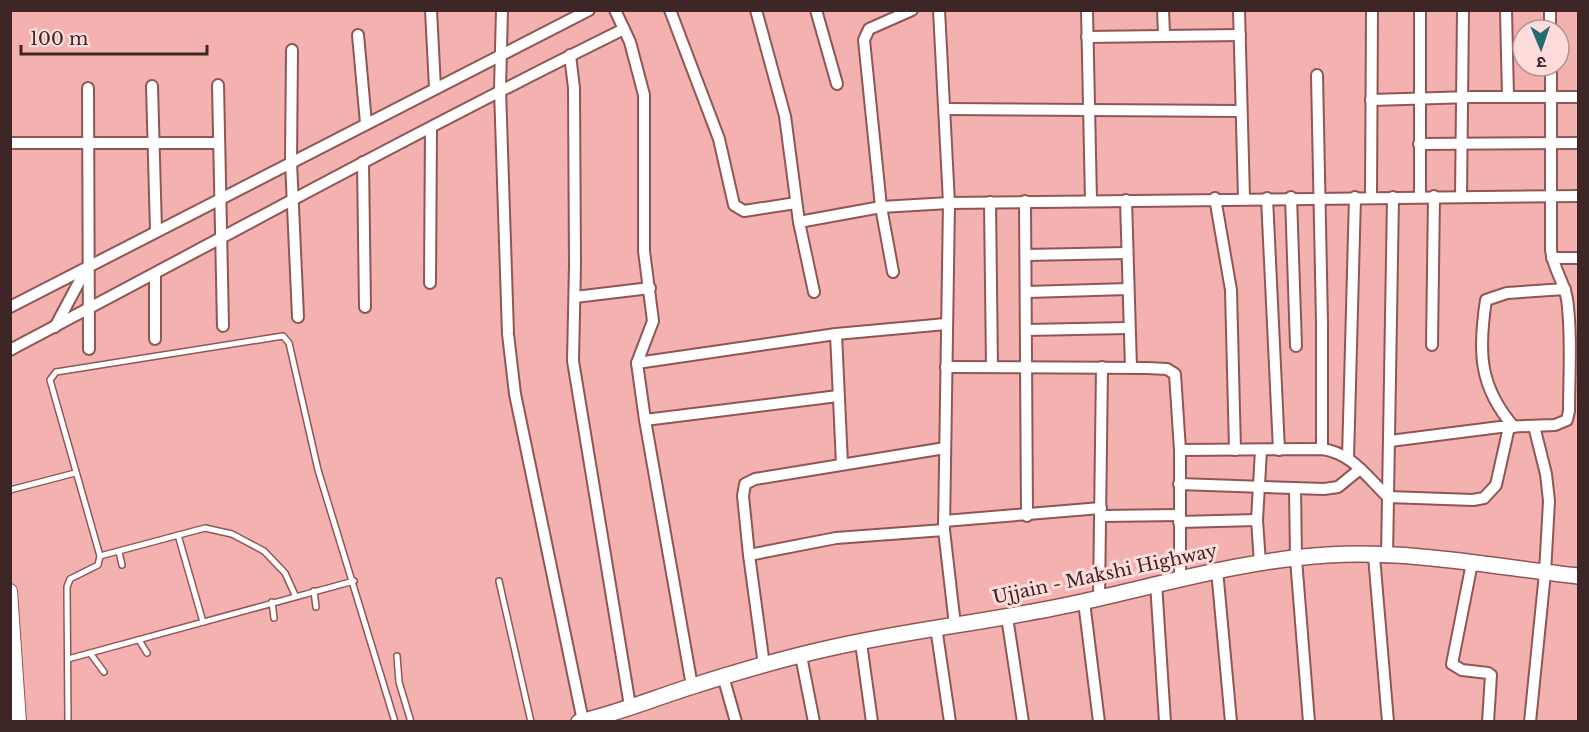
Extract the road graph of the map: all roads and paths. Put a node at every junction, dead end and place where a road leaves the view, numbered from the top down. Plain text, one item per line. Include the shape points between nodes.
1 (432, 10) edge
2 (502, 10) edge
3 (589, 10) edge
4 (615, 10) edge
5 (670, 10) edge
6 (756, 10) edge
7 (816, 10) edge
8 (912, 10) edge
9 (939, 10) edge
10 (1087, 10) edge
11 (1163, 10) edge
12 (1239, 10) edge
13 (1372, 10) edge
14 (1420, 10) edge
15 (1463, 10) edge
16 (1506, 10) edge
17 (575, 14) edge
18 (624, 29) junction
19 (1164, 34) junction
20 (358, 35) dead end
21 (1240, 35) junction
22 (1087, 37) junction
23 (292, 50) dead end
24 (500, 54) junction
25 (570, 55) junction
26 (1317, 75) dead end
27 (1551, 78) edge
28 (837, 84) dead end
29 (218, 85) dead end
30 (152, 86) dead end
31 (88, 88) dead end
32 (435, 88) junction
33 (500, 89) junction
34 (1461, 97) junction
35 (1508, 97) junction
36 (1552, 97) junction
37 (1578, 97) edge
38 (1419, 98) junction
39 (1371, 100) junction
40 (945, 109) junction
41 (1089, 111) junction
42 (1240, 111) junction
43 (366, 123) junction
44 (431, 129) junction
45 (153, 142) junction
46 (10, 143) edge
47 (86, 143) junction
48 (218, 143) junction
49 (1551, 143) junction
50 (1578, 143) edge
51 (1419, 144) junction
52 (1461, 144) junction
53 (291, 162) junction
54 (363, 162) junction
55 (1434, 195) junction
56 (1551, 195) junction
57 (1578, 196) edge
58 (1290, 197) junction
59 (1321, 197) junction
60 (1354, 197) junction
61 (1371, 197) junction
62 (1393, 197) junction
63 (1420, 197) junction
64 (1461, 197) junction
65 (220, 198) junction
66 (1215, 198) junction
67 (1244, 198) junction
68 (1267, 198) junction
69 (293, 200) junction
70 (1126, 200) junction
71 (1024, 201) junction
72 (1091, 201) junction
73 (949, 202) junction
74 (990, 202) junction
75 (796, 203) junction
76 (881, 207) junction
77 (799, 222) junction
78 (156, 231) junction
79 (223, 238) junction
80 (1127, 253) junction
81 (1026, 255) junction
82 (1552, 258) junction
83 (1578, 258) edge
84 (87, 266) junction
85 (893, 272) dead end
86 (154, 274) junction
87 (430, 283) dead end
88 (650, 288) junction
89 (1128, 289) junction
90 (814, 292) dead end
91 (1027, 292) junction
92 (1570, 296) edge
93 (575, 297) junction
94 (10, 307) edge
95 (365, 307) dead end
96 (87, 309) junction
97 (298, 317) dead end
98 (946, 324) junction
99 (223, 326) dead end
100 (55, 327) junction
101 (1129, 328) junction
102 (1026, 330) junction
103 (836, 334) junction
104 (155, 339) dead end
105 (1432, 345) dead end
106 (1296, 346) dead end
107 (89, 349) dead end
108 (10, 350) edge
109 (637, 363) junction
110 (946, 367) junction
111 (992, 367) junction
112 (1026, 368) junction
113 (1102, 368) junction
114 (1131, 368) junction
115 (838, 396) junction
116 (645, 420) junction
117 (1534, 426) junction
118 (1512, 427) junction
119 (1390, 441) junction
120 (945, 448) junction
121 (1322, 449) junction
122 (1180, 450) junction
123 (1235, 450) junction
124 (1261, 450) junction
125 (1279, 450) junction
126 (1348, 458) junction
127 (842, 464) junction
128 (1360, 469) junction
129 (75, 473) junction
130 (1179, 484) junction
131 (1260, 487) junction
132 (1295, 488) junction
133 (10, 490) edge
134 (1388, 498) junction
135 (1101, 512) junction
136 (1027, 516) junction
137 (1179, 519) junction
138 (1257, 520) junction
139 (944, 526) junction
140 (178, 535) junction
141 (119, 552) junction
142 (749, 555) junction
143 (100, 556) junction
144 (1381, 556) junction
145 (1296, 559) junction
146 (1260, 563) junction
147 (1472, 563) junction
148 (123, 565) dead end
149 (1217, 570) junction
150 (1545, 573) junction
151 (1578, 576) edge
152 (1180, 577) junction
153 (354, 581) junction
154 (499, 581) dead end
155 (1156, 583) junction
156 (10, 591) edge
157 (314, 591) junction
158 (295, 595) junction
159 (1099, 598) junction
160 (272, 602) junction
161 (1084, 602) junction
162 (316, 607) dead end
163 (1006, 617) junction
164 (274, 618) dead end
165 (203, 622) junction
166 (955, 625) junction
167 (936, 627) junction
168 (139, 640) junction
169 (861, 643) junction
170 (90, 653) junction
171 (147, 653) dead end
172 (397, 656) dead end
173 (801, 656) junction
174 (68, 659) junction
175 (764, 666) junction
176 (104, 672) dead end
177 (723, 676) junction
178 (692, 686) junction
179 (630, 706) junction
180 (16, 716) edge
181 (395, 719) edge
182 (581, 721) edge
183 (69, 722) edge
184 (389, 722) edge
185 (411, 722) edge
186 (531, 722) edge
187 (736, 722) edge
188 (814, 722) edge
189 (872, 722) edge
190 (950, 722) edge
191 (1023, 722) edge
192 (1099, 722) edge
193 (1165, 722) edge
194 (1231, 722) edge
195 (1309, 722) edge
196 (1388, 722) edge
197 (1488, 722) edge
198 (1530, 722) edge

1 - 32 street
2 - 24 street
3 - 17 street
4 - 18 street
5 - 75 street via 719,139 734,205 744,211
6 - 75 street via 784,116
7 - 28 street
8 - 76 street via 865,34
9 - 40 street
10 - 22 street
11 - 19 street
12 - 21 street
13 - 39 street
14 - 38 street
15 - 34 street
16 - 35 street
17 - 24 street
18 - 25 street
18 - 88 street via 644,94 644,251
19 - 21 street
19 - 22 street
20 - 43 street
21 - 42 street
22 - 41 street
23 - 53 street
24 - 32 street
24 - 33 street
25 - 33 street
25 - 93 street via 574,88
26 - 59 street
27 - 36 street
29 - 48 street
30 - 45 street
31 - 47 street
32 - 43 street
33 - 44 street
33 - 182 street via 508,334 515,394
34 - 35 street
34 - 38 street
34 - 52 street
35 - 36 street
36 - 37 street
36 - 49 street
38 - 39 street
38 - 51 street
39 - 61 street
40 - 41 street
40 - 73 street
41 - 42 street
41 - 72 street
42 - 67 street
43 - 53 street
44 - 54 street
44 - 87 street
45 - 47 street
45 - 48 street
45 - 78 street
46 - 47 street
47 - 84 street
48 - 65 street
49 - 50 street
49 - 52 street
49 - 56 street
51 - 52 street
51 - 63 street
52 - 64 street
53 - 65 street
53 - 69 street
54 - 69 street
54 - 95 street
55 - 63 street
55 - 64 street
55 - 105 street
56 - 57 street
56 - 64 street
56 - 82 street
58 - 59 street
58 - 68 street
58 - 106 street
59 - 60 street
59 - 121 street
60 - 61 street
60 - 126 street
61 - 62 street
62 - 63 street
62 - 119 street
65 - 78 street
65 - 79 street
66 - 67 street
66 - 70 street
66 - 123 street via 1231,290
67 - 68 street
68 - 125 street
69 - 79 street
69 - 97 street
70 - 72 street
70 - 80 street
71 - 72 street
71 - 74 street
71 - 81 street
73 - 74 street
73 - 76 street
73 - 98 street
74 - 111 street
75 - 77 street
76 - 77 street
76 - 85 street
77 - 90 street
78 - 84 street
79 - 86 street
79 - 99 street
80 - 81 street
80 - 89 street
81 - 91 street
82 - 83 street
82 - 92 street
84 - 94 street
84 - 96 street
84 - 100 street
86 - 96 street
86 - 104 street
88 - 93 street
88 - 109 street via 653,321
89 - 91 street
89 - 101 street
91 - 102 street
92 - 117 street via 1567,420
92 - 118 street via 1507,293 1486,300 1484,371 1489,393
93 - 179 street via 573,361
96 - 100 street
96 - 107 street
98 - 103 street
98 - 110 street
100 - 108 street
101 - 102 street
101 - 114 street
102 - 112 street
103 - 109 street
103 - 115 street
109 - 116 street
110 - 111 street
110 - 120 street
111 - 112 street
112 - 113 street
112 - 136 street
113 - 114 street
113 - 135 street
114 - 122 street via 1167,369 1175,374
115 - 116 street
115 - 127 street
116 - 178 street
117 - 118 street
117 - 150 street via 1549,501
118 - 119 street
118 - 134 street via 1496,485 1484,498
119 - 134 street
120 - 127 street
120 - 139 street
121 - 125 street
121 - 126 street
122 - 123 street
122 - 130 street
123 - 124 street
124 - 125 street
124 - 131 street
126 - 128 street
127 - 142 street via 745,484
128 - 132 street via 1338,487
128 - 134 street
129 - 133 lane
129 - 143 lane
129 - 153 lane via 50,380 56,372 283,336 290,343 318,470
130 - 131 street
130 - 137 street
131 - 132 street
131 - 138 street
132 - 145 street
134 - 144 street
135 - 136 street
135 - 137 street
135 - 159 street
136 - 139 street
137 - 138 street
137 - 152 street
138 - 146 street
139 - 142 street via 836,538
139 - 166 street
140 - 141 lane
140 - 158 lane via 205,528 232,534 264,551 285,573
140 - 165 lane
141 - 143 lane
141 - 148 lane
142 - 175 street
143 - 174 lane via 98,565 70,579 67,587
144 - 145 main road, Ujjain - Makshi Highway
144 - 147 main road, Ujjain - Makshi Highway
144 - 196 street
145 - 146 main road, Ujjain - Makshi Highway
145 - 195 street
146 - 149 main road, Ujjain - Makshi Highway
147 - 150 main road, Ujjain - Makshi Highway
147 - 197 street via 1452,664 1462,670 1491,675
149 - 152 main road, Ujjain - Makshi Highway
149 - 194 street
150 - 151 main road, Ujjain - Makshi Highway
150 - 198 street
152 - 155 main road, Ujjain - Makshi Highway
153 - 157 lane
153 - 181 lane
154 - 186 lane
155 - 159 main road, Ujjain - Makshi Highway
155 - 193 street
156 - 180 street
157 - 158 lane
157 - 162 lane
158 - 160 lane
159 - 161 main road, Ujjain - Makshi Highway
160 - 164 lane
160 - 165 lane
161 - 163 main road, Ujjain - Makshi Highway
161 - 192 street
163 - 166 main road, Ujjain - Makshi Highway
163 - 191 street
165 - 168 lane
166 - 167 main road, Ujjain - Makshi Highway
167 - 169 main road, Ujjain - Makshi Highway
167 - 190 street
168 - 170 lane
168 - 171 lane
169 - 173 main road, Ujjain - Makshi Highway
169 - 189 street
170 - 174 lane
170 - 176 lane
172 - 185 lane via 399,682
173 - 175 main road, Ujjain - Makshi Highway
173 - 188 street
174 - 183 lane
175 - 177 main road, Ujjain - Makshi Highway
177 - 178 main road, Ujjain - Makshi Highway
177 - 187 street
178 - 179 main road, Ujjain - Makshi Highway
179 - 182 main road, Ujjain - Makshi Highway
181 - 184 lane

